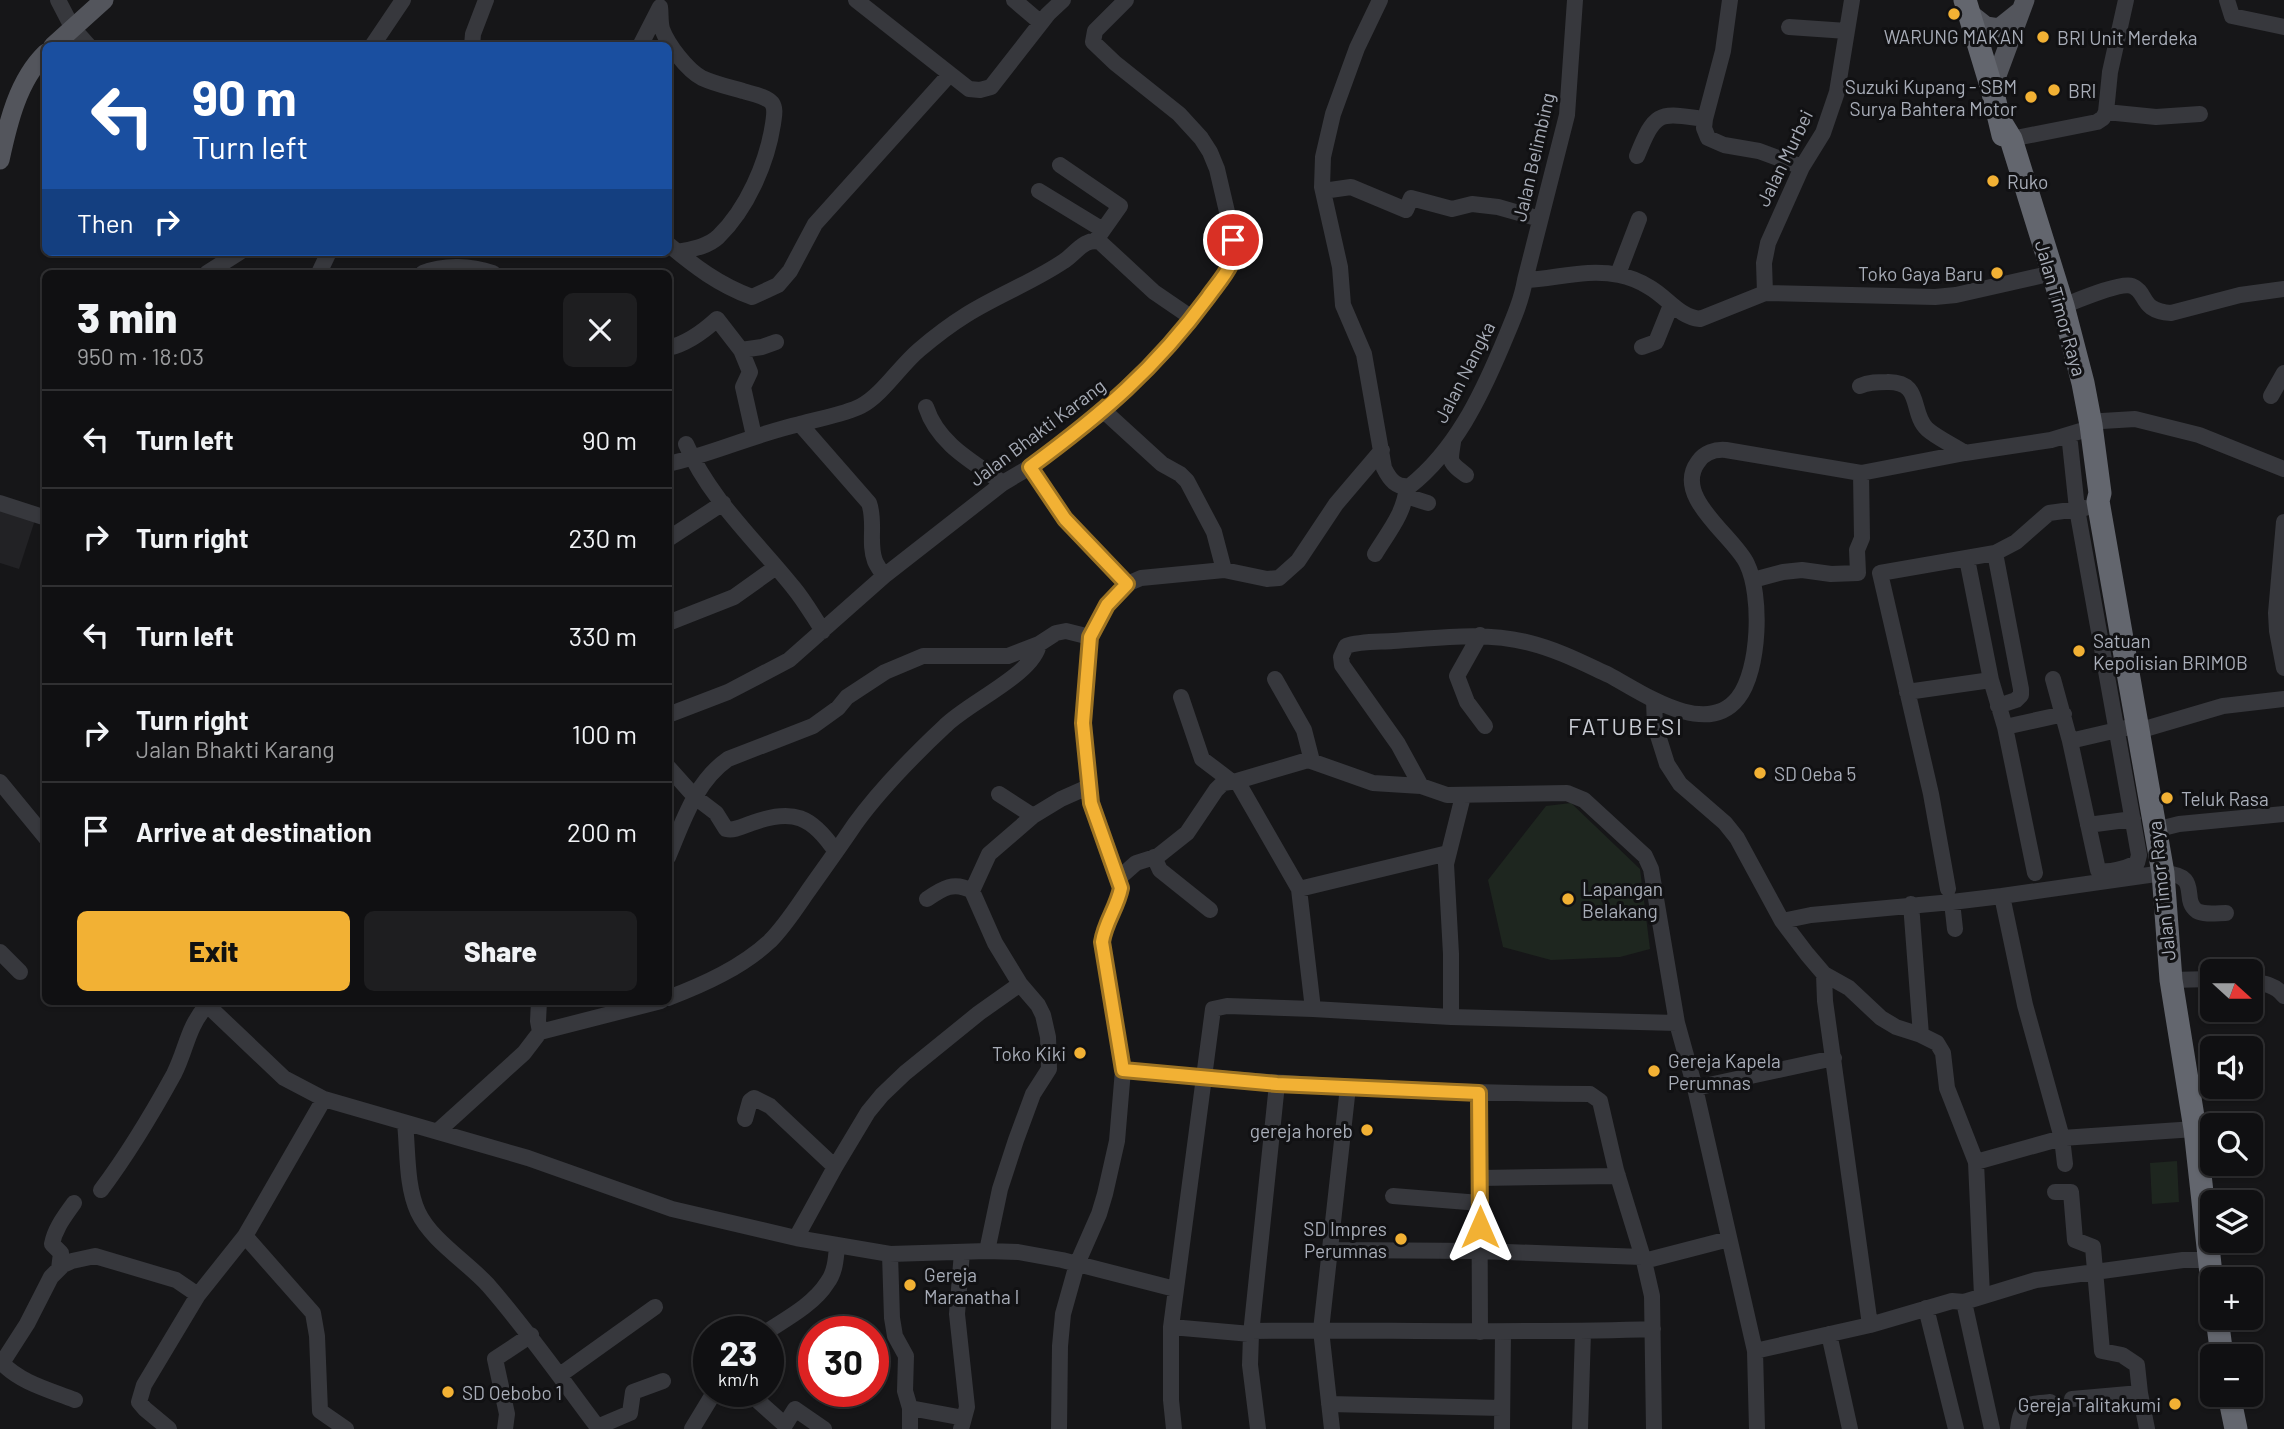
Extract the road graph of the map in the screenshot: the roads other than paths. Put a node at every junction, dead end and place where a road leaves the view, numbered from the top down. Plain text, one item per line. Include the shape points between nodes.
1 (58, 0) edge
2 (104, 0) edge
3 (403, 0) edge
4 (486, 0) edge
5 (856, 0) edge
6 (1014, 0) edge
7 (1063, 0) edge
8 (1126, 0) edge
9 (1380, 0) edge
10 (1575, 0) edge
11 (1730, 0) edge
12 (1852, 0) edge
13 (2126, 0) edge
14 (2227, 0) edge
15 (662, 4) edge
16 (2024, 5) edge
17 (1966, 6) edge
18 (1041, 23) junction
19 (72, 27) junction
20 (1789, 27) dead end
21 (2284, 27) edge
22 (1847, 31) junction
23 (57, 42) edge
24 (85, 42) edge
25 (375, 42) edge
26 (472, 42) edge
27 (642, 42) edge
28 (670, 42) edge
29 (672, 45) edge
30 (42, 57) edge
31 (950, 74) junction
32 (1992, 89) junction
33 (2106, 112) junction
34 (2200, 114) dead end
35 (1705, 119) junction
36 (2006, 130) junction
37 (1637, 156) dead end
38 (0, 158) edge
39 (1060, 165) dead end
40 (1802, 167) junction
41 (1039, 191) dead end
42 (1322, 191) junction
43 (1540, 219) junction
44 (1639, 219) dead end
45 (1099, 235) junction
46 (673, 248) edge
47 (234, 256) edge
48 (212, 270) edge
49 (432, 270) edge
50 (478, 270) edge
51 (1618, 274) junction
52 (2044, 275) junction
53 (1525, 280) junction
54 (2284, 289) edge
55 (1765, 293) junction
56 (1671, 305) junction
57 (2063, 306) junction
58 (1192, 318) junction
59 (776, 342) dead end
60 (672, 347) edge
61 (1642, 347) dead end
62 (741, 350) junction
63 (2284, 373) edge
64 (1860, 386) dead end
65 (2271, 396) dead end
66 (926, 407) dead end
67 (1104, 411) junction
68 (800, 424) junction
69 (2082, 433) junction
70 (754, 436) junction
71 (1454, 439) junction
72 (1382, 450) junction
73 (689, 451) junction
74 (1965, 453) junction
75 (1436, 461) junction
76 (672, 462) edge
77 (1030, 467) junction
78 (2284, 469) edge
79 (1861, 473) junction
80 (1466, 475) dead end
81 (1003, 484) junction
82 (1429, 485) dead end
83 (1407, 491) junction
84 (0, 503) edge
85 (723, 503) junction
86 (1428, 503) dead end
87 (2091, 506) junction
88 (42, 517) edge
89 (2284, 522) edge
90 (672, 536) edge
91 (1994, 553) junction
92 (1375, 554) dead end
93 (1967, 559) junction
94 (776, 567) junction
95 (1224, 570) junction
96 (884, 576) junction
97 (1753, 580) junction
98 (1127, 584) junction
99 (672, 621) edge
100 (2008, 622) junction
101 (1981, 626) junction
102 (823, 631) junction
103 (1479, 635) junction
104 (1090, 637) junction
105 (1039, 643) junction
106 (2284, 668) edge
107 (1275, 679) dead end
108 (1991, 680) junction
109 (2053, 680) dead end
110 (1907, 692) junction
111 (1181, 697) dead end
112 (2284, 699) edge
113 (1654, 701) junction
114 (1998, 706) junction
115 (672, 713) edge
116 (2064, 714) junction
117 (1485, 726) dead end
118 (2005, 727) junction
119 (2131, 729) junction
120 (2070, 741) junction
121 (1312, 761) junction
122 (672, 771) edge
123 (1234, 781) junction
124 (0, 782) edge
125 (1421, 786) junction
126 (1088, 787) junction
127 (999, 794) dead end
128 (1462, 796) junction
129 (695, 797) junction
130 (2284, 814) edge
131 (1033, 816) junction
132 (2133, 819) junction
133 (2088, 825) junction
134 (2155, 830) junction
135 (42, 833) edge
136 (672, 848) edge
137 (836, 852) junction
138 (1448, 853) junction
139 (1154, 857) junction
140 (2035, 873) dead end
141 (2163, 873) junction
142 (1119, 878) junction
143 (1298, 889) junction
144 (972, 891) junction
145 (1950, 895) junction
146 (2001, 896) junction
147 (927, 899) dead end
148 (1911, 904) junction
149 (1210, 910) dead end
150 (2226, 913) dead end
151 (1782, 921) junction
152 (1955, 929) dead end
153 (0, 952) edge
154 (20, 972) dead end
155 (1824, 974) junction
156 (2200, 978) edge
157 (2171, 980) junction
158 (1020, 984) junction
159 (2263, 984) edge
160 (672, 996) edge
161 (2284, 996) edge
162 (204, 1005) edge
163 (207, 1005) edge
164 (539, 1005) edge
165 (645, 1005) edge
166 (1313, 1009) junction
167 (1451, 1017) junction
168 (1677, 1023) junction
169 (540, 1032) junction
170 (1921, 1035) junction
171 (1833, 1058) junction
172 (1123, 1070) junction
173 (1203, 1078) junction
174 (1277, 1084) junction
175 (1348, 1087) junction
176 (1695, 1088) junction
177 (1479, 1093) junction
178 (324, 1099) junction
179 (744, 1119) dead end
180 (405, 1123) junction
181 (2195, 1129) junction
182 (438, 1131) junction
183 (2062, 1138) junction
184 (1976, 1162) junction
185 (2065, 1164) dead end
186 (835, 1167) junction
187 (1618, 1176) junction
188 (1480, 1178) junction
189 (101, 1190) dead end
190 (2055, 1192) dead end
191 (1393, 1196) dead end
192 (74, 1203) dead end
193 (1480, 1203) junction
194 (245, 1236) junction
195 (796, 1238) junction
196 (1728, 1239) junction
197 (837, 1246) junction
198 (1331, 1250) junction
199 (987, 1251) junction
200 (1480, 1251) junction
201 (962, 1252) junction
202 (890, 1254) junction
203 (1643, 1259) junction
204 (2208, 1260) junction
205 (1077, 1264) junction
206 (2209, 1267) edge
207 (58, 1269) junction
208 (2096, 1272) junction
209 (1175, 1289) junction
210 (198, 1295) junction
211 (1982, 1296) junction
212 (1964, 1302) junction
213 (654, 1307) dead end
214 (1926, 1308) junction
215 (784, 1319) edge
216 (1870, 1325) junction
217 (1171, 1327) junction
218 (1653, 1329) junction
219 (1321, 1330) junction
220 (1251, 1332) junction
221 (1480, 1332) junction
222 (1583, 1332) junction
223 (1503, 1333) junction
224 (1829, 1334) junction
225 (531, 1335) junction
226 (1755, 1351) junction
227 (1, 1362) edge
228 (560, 1375) junction
229 (663, 1381) dead end
230 (2140, 1393) junction
231 (2072, 1399) dead end
232 (75, 1400) dead end
233 (2050, 1402) dead end
234 (1329, 1405) junction
235 (705, 1407) edge
236 (764, 1407) edge
237 (2231, 1407) edge
238 (910, 1408) junction
239 (1502, 1408) junction
240 (963, 1424) edge
241 (598, 1428) edge
242 (169, 1429) edge
243 (346, 1429) edge
244 (505, 1429) edge
245 (692, 1429) edge
246 (824, 1429) edge
247 (910, 1429) edge
248 (1059, 1429) edge
249 (1174, 1429) edge
250 (1258, 1429) edge
251 (1332, 1429) edge
252 (1502, 1429) edge
253 (1580, 1429) edge
254 (1654, 1429) edge
255 (1757, 1429) edge
256 (1850, 1429) edge
257 (1956, 1429) edge
258 (1992, 1429) edge
259 (2018, 1429) edge
260 (2147, 1429) edge
261 (2236, 1429) edge

1 - 19 street
2 - 19 main road
3 - 25 street
4 - 26 street
5 - 31 street
6 - 18 street
7 - 18 street
8 - 58 street, Jalan Bhakti Karang via 1095,31 1093,42 1201,138 1217,169 1235,246 1231,264
9 - 42 street via 1333,114 1323,157
10 - 43 street, Jalan Belimbing via 1567,115
11 - 35 street via 1723,51
12 - 22 street, Jalan Murbei
13 - 33 street
14 - 21 street via 2232,16
15 - 27 street
15 - 28 street via 662,29
16 - 17 main road via 1998,28 1986,26
16 - 32 main road
17 - 32 highway, Jalan Timor Raya
18 - 31 street via 991,87 969,89
19 - 23 main road
19 - 24 street
20 - 22 street
22 - 40 street, Jalan Murbei via 1837,92 1823,133
29 - 46 street via 690,70 771,101 775,110 769,148 736,215 708,244
30 - 38 main road via 19,94
31 - 46 street via 815,224 778,285 752,297 697,269
32 - 36 highway, Jalan Timor Raya
33 - 34 street via 2156,117
33 - 36 street via 2097,121
35 - 37 street via 1662,116
35 - 40 street via 1708,138 1716,142
36 - 52 highway, Jalan Timor Raya via 2004,142
36 - 57 highway, Jalan Timor Raya
39 - 45 street via 1120,206
40 - 55 street, Jalan Murbei via 1768,243
41 - 45 street
42 - 43 street via 1351,187 1406,210 1412,198 1452,209 1472,204 1498,207
42 - 72 street via 1340,267 1343,305 1364,354
43 - 53 street, Jalan Belimbing
44 - 51 street
45 - 58 street via 1154,292
45 - 68 street via 1030,282 966,315 920,349 862,406
47 - 48 street
49 - 50 street
51 - 53 street via 1560,274
51 - 56 street via 1651,288
52 - 55 street via 1935,297
52 - 69 highway, Jalan Timor Raya
53 - 71 street, Jalan Nangka via 1495,363
54 - 57 street via 2171,313 2148,307 2136,289 2124,285
55 - 56 street via 1700,319
56 - 61 street via 1656,342
57 - 69 highway, Jalan Timor Raya via 2083,383
58 - 67 street, Jalan Bhakti Karang
59 - 62 street
60 - 62 street via 717,319
62 - 70 street via 750,372 743,387
63 - 65 street
64 - 74 street via 1893,382 1907,388 1924,426
66 - 81 street via 953,449
67 - 77 street, Jalan Bhakti Karang
67 - 95 street via 1187,481 1214,532
68 - 70 street
68 - 96 street via 869,503 875,561
69 - 74 street
69 - 78 street via 2110,420 2135,419 2199,435
69 - 87 highway, Jalan Timor Raya
70 - 73 street
71 - 75 street, Jalan Nangka
71 - 80 street via 1450,459
72 - 83 street via 1390,479
72 - 95 street via 1286,573 1268,579
73 - 76 street
73 - 85 street
74 - 79 street
75 - 82 street
75 - 83 street, Jalan Nangka
77 - 81 street, Jalan Bhakti Karang
77 - 98 street via 1065,519
79 - 97 street via 1858,573 1802,570
79 - 97 street via 1726,450 1711,452 1698,461 1691,482 1694,491 1704,511 1742,555
81 - 96 street, Jalan Bhakti Karang
83 - 86 street
83 - 92 street via 1397,522
84 - 88 street
85 - 90 street
85 - 94 street
87 - 91 street via 2049,513 2016,542
87 - 119 highway, Jalan Timor Raya
89 - 106 street via 2276,613
91 - 93 street
91 - 100 street
93 - 101 street
93 - 110 street via 1880,573
94 - 99 street via 734,597
94 - 102 street
95 - 98 street via 1142,578
96 - 102 street, Jalan Bhakti Karang
97 - 113 street via 1754,659 1739,697 1721,710 1700,714
98 - 104 street via 1107,605
100 - 101 street
100 - 114 street via 2021,695
101 - 108 street
102 - 115 street, Jalan Bhakti Karang via 768,673
103 - 113 street via 1557,651
103 - 117 street via 1457,676 1467,702
103 - 125 street via 1344,649 1342,665 1398,744
104 - 105 street via 1066,631
104 - 126 street via 1083,723
105 - 129 street via 1008,656 923,656 903,663 847,697 813,726 728,759
105 - 137 street via 1028,666 945,725 858,820
107 - 121 street via 1304,730
108 - 110 street
108 - 114 street
109 - 116 street
110 - 145 street
111 - 123 street via 1202,759
112 - 119 street via 2222,706
113 - 151 street via 1655,726 1667,764 1679,783 1737,838
114 - 118 street
116 - 118 street
116 - 120 street
118 - 140 street
119 - 120 street
119 - 132 street
119 - 134 highway, Jalan Timor Raya
120 - 133 street
121 - 123 street
121 - 125 street via 1378,784
122 - 129 street
123 - 139 street via 1216,790 1187,833
123 - 143 street
124 - 135 street
125 - 128 street
126 - 131 street
126 - 142 street
127 - 131 street
128 - 138 street
128 - 168 street via 1575,795 1645,856
129 - 136 street
129 - 137 street via 716,813 726,829 788,814 814,827
130 - 134 street
131 - 144 street via 989,855
132 - 133 street
132 - 133 street via 2137,863 2104,872 2098,870
134 - 141 highway, Jalan Timor Raya
137 - 160 street via 769,942 742,963
138 - 143 street
138 - 167 street
139 - 142 street via 1136,863
139 - 149 street via 1160,870
141 - 146 street
141 - 150 street via 2180,876 2187,883 2196,910
141 - 157 highway, Jalan Timor Raya
142 - 172 street via 1119,900 1106,922 1102,942
143 - 166 street
144 - 147 street via 955,885
144 - 158 street
145 - 146 street
145 - 148 street
145 - 152 street
146 - 183 street
148 - 151 street
148 - 170 street
151 - 155 street
153 - 154 street
155 - 170 street via 1849,988 1881,1018
155 - 171 street
156 - 157 street
157 - 181 highway, Jalan Timor Raya
158 - 186 street via 882,1095
158 - 199 street via 1043,1015 1049,1069 1033,1094 1016,1140
159 - 161 street
162 - 189 street via 175,1071
163 - 178 street via 284,1078
164 - 169 street
165 - 169 street
166 - 167 street
166 - 173 street via 1213,1009
167 - 168 street
168 - 176 street
169 - 182 street via 524,1053
170 - 184 street via 1937,1043 1942,1053 1947,1088
171 - 176 street
171 - 216 street
172 - 173 street
172 - 205 street via 1117,1141 1107,1186
173 - 174 street
173 - 209 street
174 - 175 street
174 - 220 street
175 - 177 street
175 - 198 street
176 - 196 street
177 - 187 street via 1595,1096
177 - 188 street
178 - 180 street
178 - 194 street
179 - 186 street via 750,1101 761,1100
180 - 182 street
180 - 225 street via 418,1214
181 - 183 street
181 - 204 highway, Jalan Timor Raya
182 - 195 street via 672,1209
183 - 184 street
183 - 185 street
184 - 211 street
186 - 195 street
187 - 188 street
187 - 203 street
188 - 193 street
190 - 208 street via 2071,1192 2075,1240 2093,1247
191 - 193 street
192 - 207 street via 53,1238 52,1244 61,1253
193 - 200 street
194 - 210 street
194 - 243 street via 313,1313 320,1411
195 - 197 street
196 - 203 street
196 - 226 street
197 - 202 street
197 - 215 street via 827,1284
198 - 200 street
198 - 219 street
199 - 201 street
199 - 205 street
200 - 203 street
200 - 221 street
201 - 202 street
201 - 240 street via 957,1314 967,1407
202 - 238 street via 892,1318 906,1356 905,1391
203 - 218 street via 1652,1296
204 - 206 highway, Jalan Timor Raya
204 - 208 street
205 - 209 street
205 - 248 street via 1063,1314
207 - 210 street via 95,1256 176,1280
207 - 227 street
208 - 211 street via 2036,1280
208 - 230 street via 2102,1351 2122,1355 2137,1365
209 - 217 street
210 - 242 street via 140,1393 139,1402
211 - 212 street
212 - 214 street
212 - 258 street
213 - 228 street
214 - 216 street
214 - 257 street
216 - 224 street
217 - 220 street
217 - 249 street
218 - 222 street
218 - 254 street
219 - 220 street
219 - 221 street
219 - 234 street
220 - 250 street
221 - 223 street
222 - 223 street
222 - 253 street
223 - 239 street
224 - 226 street
224 - 256 street
225 - 228 street
225 - 244 street via 495,1359 507,1415
226 - 255 street
227 - 232 street via 22,1379
228 - 241 street
229 - 241 street via 633,1392 630,1413
230 - 231 street
230 - 260 street
233 - 259 street via 2023,1409
234 - 239 street
234 - 251 street
235 - 245 street
236 - 246 street via 785,1426 794,1409
237 - 261 highway
238 - 240 street
238 - 247 street
239 - 252 street

